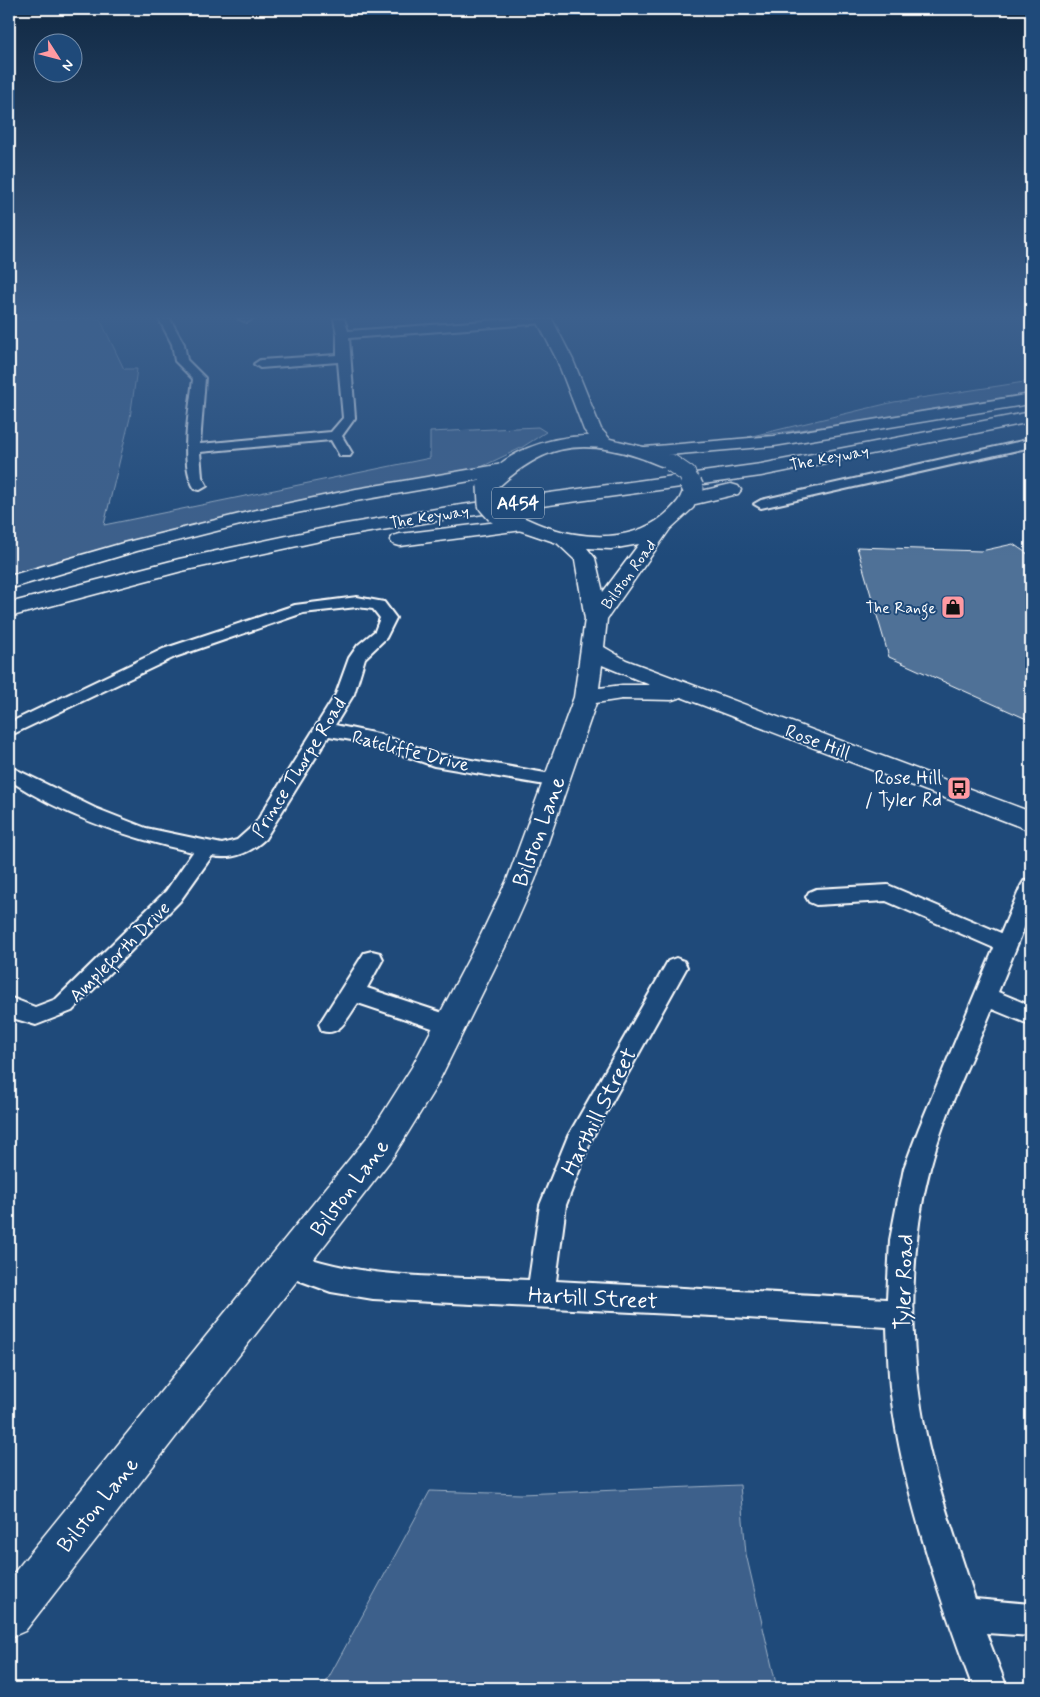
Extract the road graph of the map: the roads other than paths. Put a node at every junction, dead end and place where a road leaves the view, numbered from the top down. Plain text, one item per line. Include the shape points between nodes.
1 (197, 398) edge
2 (347, 398) edge
3 (1031, 399) edge
4 (579, 400) joint
5 (1031, 404) edge
6 (1031, 417) edge
7 (1031, 429) edge
8 (335, 436) junction
9 (604, 443) junction
10 (1031, 443) edge
11 (193, 449) junction
12 (530, 452) junction
13 (645, 452) junction
14 (345, 453) dead end
15 (502, 470) junction
16 (200, 486) dead end
17 (692, 494) junction
18 (761, 504) dead end
19 (523, 525) junction
20 (662, 529) junction
21 (564, 538) junction
22 (9, 583) edge
23 (9, 592) edge
24 (9, 610) edge
25 (596, 619) junction
26 (9, 620) edge
27 (592, 650) junction
28 (586, 697) junction
29 (718, 702) junction
30 (324, 729) junction
31 (9, 730) edge
32 (9, 772) edge
33 (557, 781) junction
34 (1031, 822) edge
35 (207, 848) junction
36 (1031, 886) edge
37 (816, 897) dead end
38 (1006, 944) junction
39 (372, 959) dead end
40 (676, 967) dead end
41 (353, 992) junction
42 (985, 996) junction
43 (9, 1006) edge
44 (1031, 1016) edge
45 (330, 1024) dead end
46 (450, 1025) junction
47 (289, 1264) junction
48 (541, 1294) junction
49 (900, 1314) junction
50 (9, 1615) edge
51 (963, 1615) junction
52 (1031, 1620) edge
53 (990, 1688) edge

1 - 11 street
2 - 8 street via 349,418
3 - 13 main road via 774,441
4 - 9 main road via 593,430
4 - 12 main road via 569,422
5 - 23 main road, The Keyway / A454 via 755,459 416,505 254,532
6 - 24 main road, The Keyway / A454 via 761,470 454,512 334,532 179,565
7 - 17 main road via 850,471
8 - 11 street
8 - 14 street
9 - 12 main road via 580,440
9 - 13 main road
10 - 18 street
11 - 16 street via 195,477
12 - 15 main road
13 - 17 main road, bridge via 687,474
15 - 19 main road, bridge via 488,486 489,504 497,513
15 - 22 main road via 336,498 238,519 89,557
17 - 20 main road, Bilston Road
19 - 21 main road
19 - 26 main road via 326,551 158,584
20 - 21 main road via 632,541 607,543
20 - 25 main road, Bilston Road via 628,571
21 - 25 main road, Bilston Road via 584,558
25 - 27 main road, Bilston Road
27 - 28 main road, Bilston Road
27 - 29 main road, Rose Hill via 618,665
28 - 29 main road, Rose Hill via 655,691
28 - 33 main road, Bilston Lane
29 - 34 main road, Rose Hill
30 - 31 street, Prince Thorpe Road via 344,694 360,653 380,637 387,626 388,618 378,605 358,602 301,608 169,653 90,688
30 - 33 street, Ratcliffe Drive via 372,738 434,760
30 - 35 street, Prince Thorpe Road via 252,840 233,850
32 - 35 street, Prince Thorpe Road via 36,789 142,834
33 - 46 main road, Bilston Lane via 521,880
35 - 43 street, Ampleforth Drive via 173,896 64,1005 36,1016
36 - 38 street, Tyler Road
37 - 38 street via 888,893
38 - 42 street, Tyler Road
39 - 41 street
40 - 48 street, Harthill Street via 580,1136 553,1204
41 - 45 street
41 - 46 street
42 - 44 street
42 - 49 street, Tyler Road via 917,1168 903,1240
46 - 47 main road, Bilston Lane via 424,1077 381,1146
47 - 48 street, Hartill Street via 344,1283
47 - 50 main road, Bilston Lane
48 - 49 street, Hartill Street
49 - 51 street, Tyler Road via 905,1394 917,1461
51 - 52 street
51 - 53 street, Tyler Road

